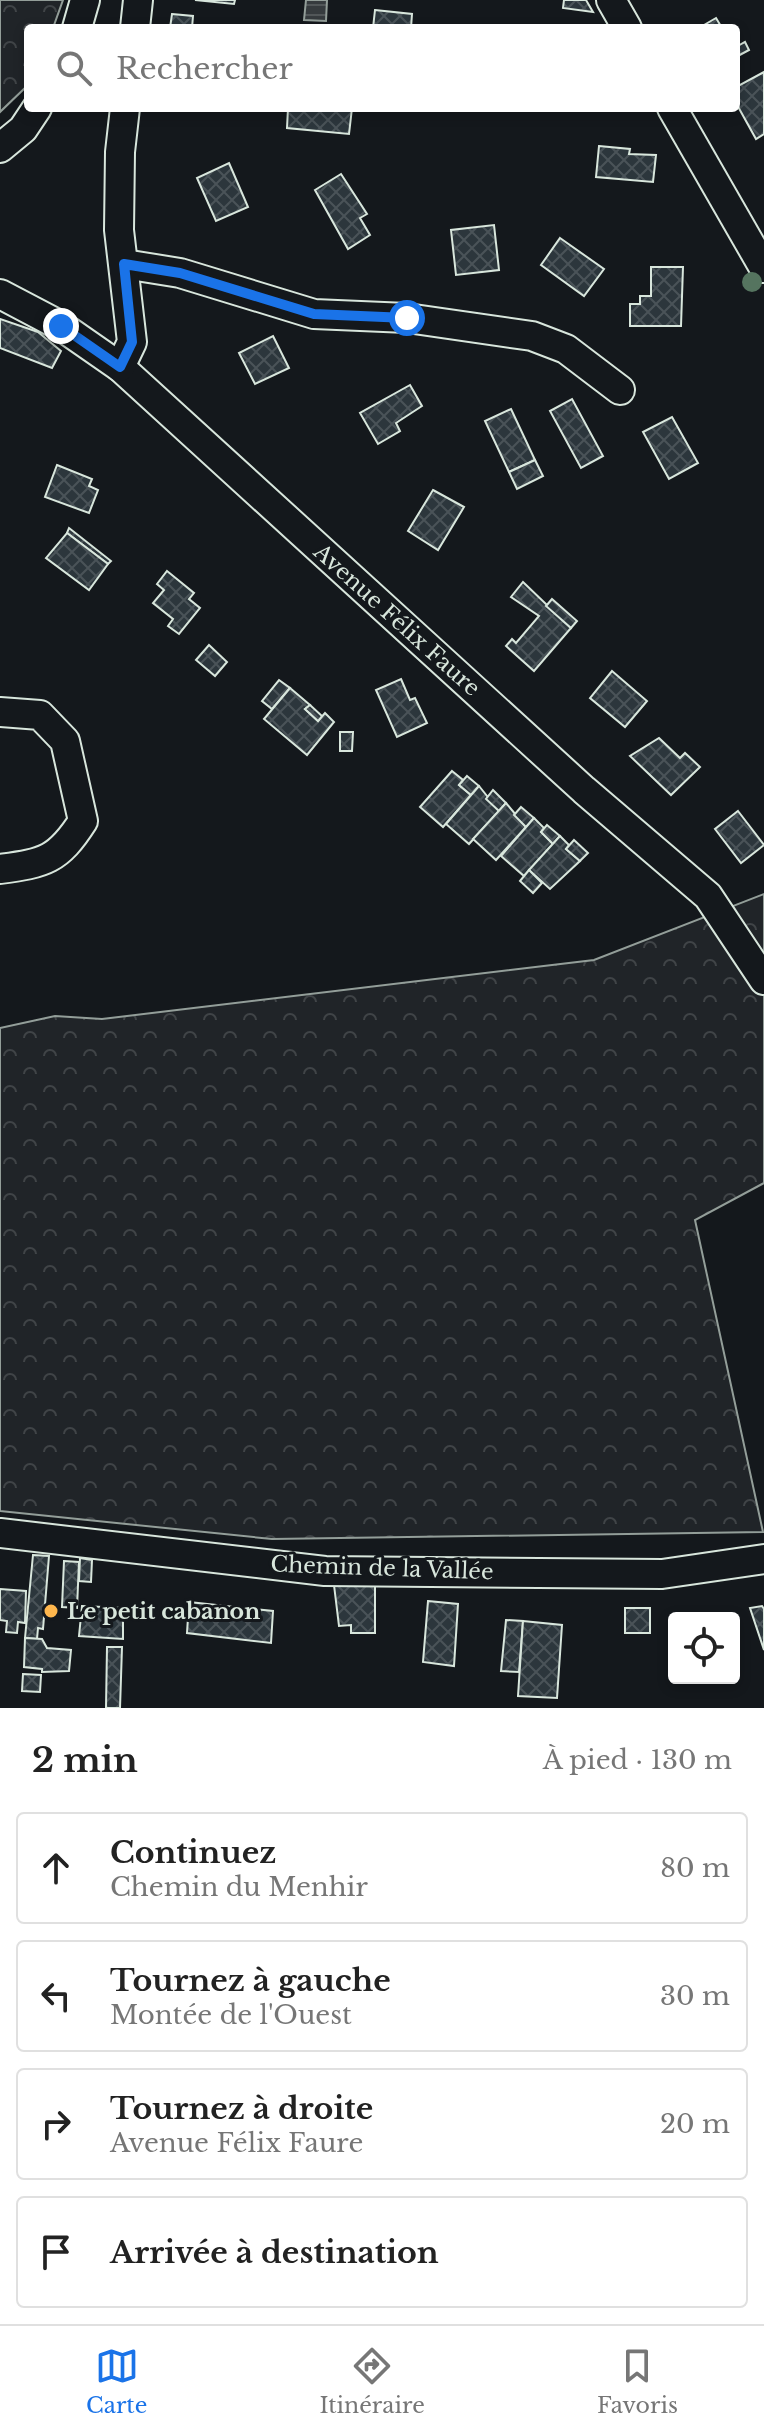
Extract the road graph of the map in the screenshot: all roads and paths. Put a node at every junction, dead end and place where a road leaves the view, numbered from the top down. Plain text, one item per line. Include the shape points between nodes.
1 (85, 0) edge
2 (138, 0) edge
3 (611, 0) edge
4 (78, 24) edge
5 (135, 24) edge
6 (625, 24) edge
7 (34, 112) edge
8 (125, 112) edge
9 (674, 112) edge
10 (0, 148) edge
11 (124, 264) junction
12 (764, 268) edge
13 (0, 294) edge
14 (120, 367) junction
15 (620, 390) dead end
16 (0, 712) edge
17 (0, 869) edge
18 (764, 980) edge
19 (0, 1533) edge
20 (764, 1559) edge

1 - 4 street
2 - 5 street
3 - 6 street
7 - 10 street
8 - 11 street via 119,230
9 - 12 street
11 - 14 street via 132,342
11 - 15 street via 180,273 314,314 407,318 532,336 566,349
13 - 14 street, Avenue Félix Faure via 61,326
14 - 18 street, Avenue Félix Faure via 584,790 708,896
16 - 17 street via 40,715 65,741 83,821 65,850 35,864
19 - 20 street, Chemin de la Vallée via 325,1571 662,1574

